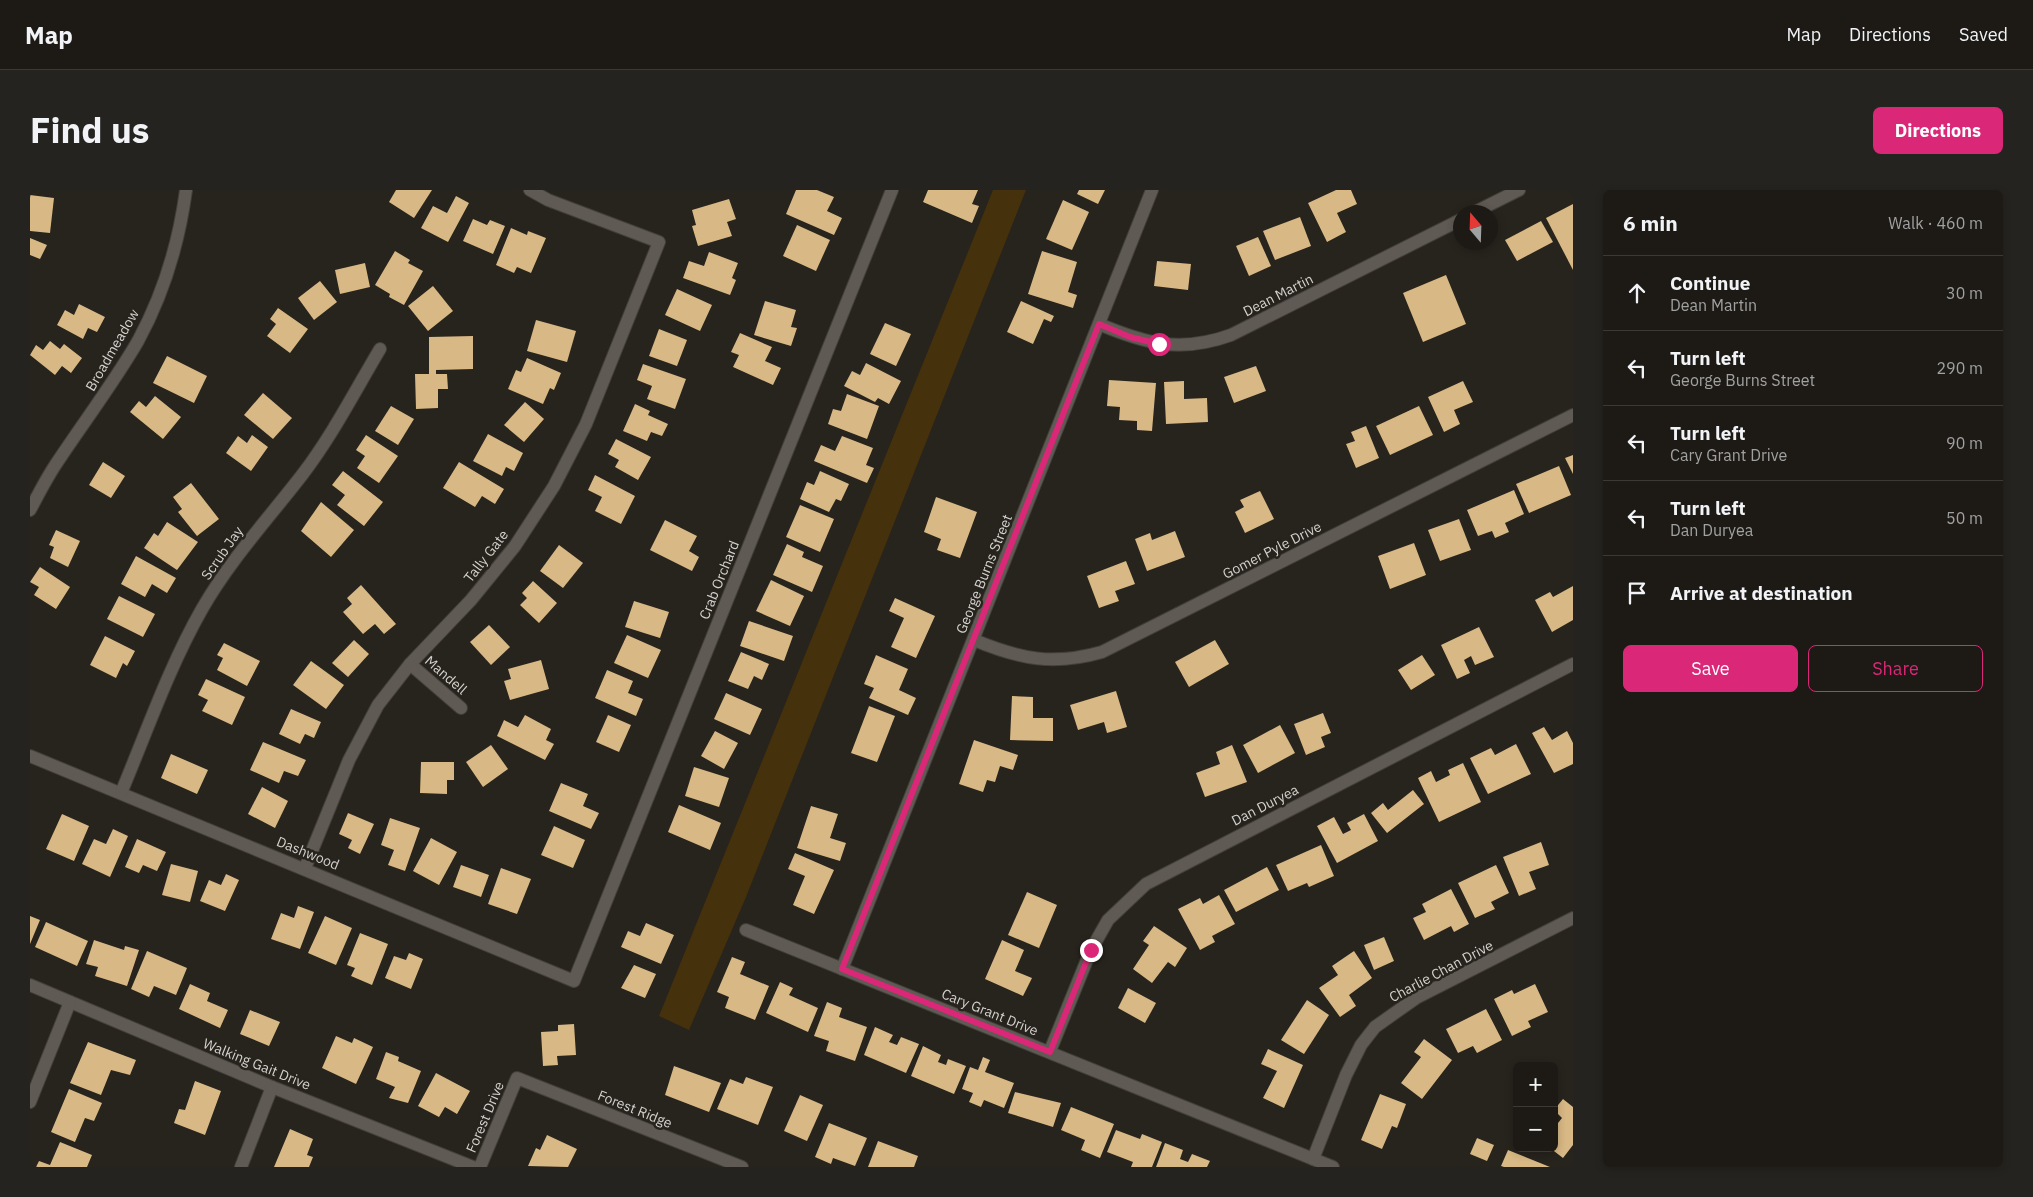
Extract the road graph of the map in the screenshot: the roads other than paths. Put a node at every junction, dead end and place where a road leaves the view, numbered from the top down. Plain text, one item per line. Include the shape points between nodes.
1 (186, 190) edge
2 (530, 190) edge
3 (892, 190) edge
4 (1152, 190) edge
5 (1519, 190) edge
6 (1489, 205) edge
7 (1453, 224) edge
8 (1099, 324) junction
9 (380, 349) dead end
10 (1573, 415) edge
11 (30, 510) edge
12 (974, 640) junction
13 (410, 664) junction
14 (1573, 664) edge
15 (461, 708) dead end
16 (30, 756) edge
17 (121, 793) junction
18 (305, 868) junction
19 (1573, 918) edge
20 (746, 930) dead end
21 (842, 969) junction
22 (574, 981) joint
23 (30, 986) edge
24 (70, 1002) junction
25 (1050, 1052) junction
26 (517, 1078) joint
27 (272, 1087) junction
28 (30, 1102) edge
29 (1314, 1159) junction
30 (241, 1167) edge
31 (473, 1167) edge
32 (480, 1167) edge
33 (742, 1167) edge
34 (1333, 1167) edge

1 - 11 street, Broadmeadow via 173,254 139,339 54,466
2 - 13 street, Tally Gate via 548,200 659,242 586,424 554,486 515,546
3 - 22 street, Crab Orchard
4 - 8 street, George Burns Street
5 - 6 street
7 - 8 street, Dean Martin via 1217,340 1188,345 1159,344 1130,337
8 - 12 street, George Burns Street
9 - 17 street, Scrub Jay via 303,473 249,540 202,608 180,652
10 - 12 street, Gomer Pyle Drive via 1102,652 1072,659 1041,660
12 - 21 street, George Burns Street
13 - 15 street, Mandell
13 - 18 street, Tally Gate via 362,732
14 - 25 street, Dan Duryea via 1146,884 1108,920 1091,950
16 - 17 street, Dashwood
17 - 18 street, Dashwood
18 - 22 street, Dashwood
19 - 29 street, Charlie Chan Drive via 1416,998 1376,1027 1360,1045
20 - 21 street, Cary Grant Drive
21 - 25 street, Cary Grant Drive
23 - 24 street, Walking Gait Drive
24 - 27 street, Walking Gait Drive
24 - 28 street
25 - 29 street, Cary Grant Drive
26 - 32 street, Forest Drive
26 - 33 street, Forest Ridge
27 - 30 street
27 - 31 street, Walking Gait Drive
29 - 34 street, Cary Grant Drive

